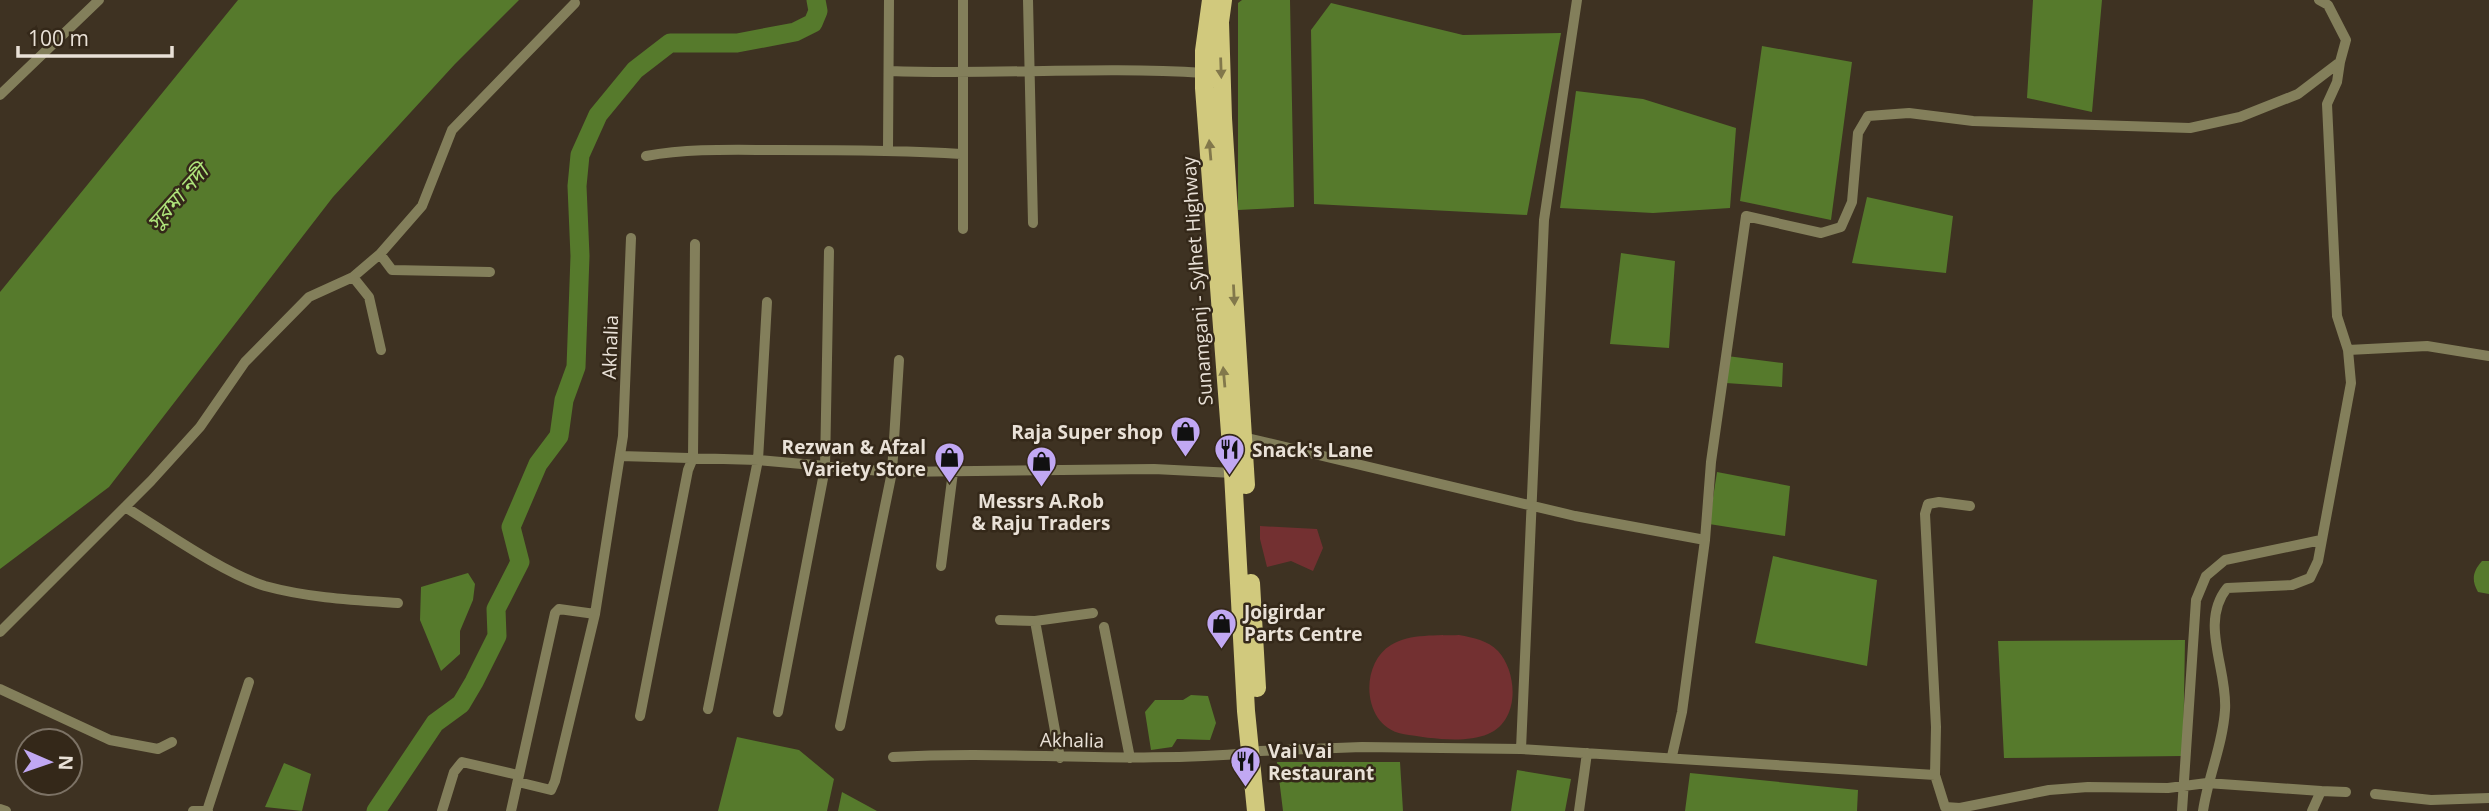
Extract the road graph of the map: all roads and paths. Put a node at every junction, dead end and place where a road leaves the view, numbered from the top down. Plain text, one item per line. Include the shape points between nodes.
1 (99, 0) edge
2 (889, 0) edge
3 (963, 0) edge
4 (1028, 0) edge
5 (1211, 0) edge
6 (1223, 0) edge
7 (1577, 0) edge
8 (2319, 0) edge
9 (575, 3) dead end
10 (2340, 62) junction
11 (890, 71) junction
12 (1030, 73) junction
13 (1204, 73) junction
14 (961, 74) junction
15 (0, 95) edge
16 (888, 149) junction
17 (961, 154) junction
18 (646, 156) dead end
19 (1033, 223) dead end
20 (963, 229) dead end
21 (631, 238) dead end
22 (695, 244) dead end
23 (829, 251) dead end
24 (380, 254) junction
25 (490, 272) dead end
26 (353, 277) junction
27 (767, 302) dead end
28 (381, 350) dead end
29 (2348, 350) junction
30 (2489, 356) edge
31 (899, 360) dead end
32 (1243, 437) junction
33 (620, 456) junction
34 (693, 458) junction
35 (758, 460) junction
36 (825, 468) junction
37 (892, 472) junction
38 (953, 472) junction
39 (1233, 473) junction
40 (1533, 506) junction
41 (1970, 506) dead end
42 (125, 507) junction
43 (1705, 540) junction
44 (2321, 540) junction
45 (941, 566) dead end
46 (398, 603) dead end
47 (1093, 613) dead end
48 (595, 614) junction
49 (1000, 620) dead end
50 (1035, 621) junction
51 (1104, 627) dead end
52 (0, 632) edge
53 (249, 682) dead end
54 (0, 689) edge
55 (708, 709) dead end
56 (778, 712) dead end
57 (640, 716) dead end
58 (841, 726) dead end
59 (172, 742) dead end
60 (1521, 749) junction
61 (1255, 752) junction
62 (1587, 753) junction
63 (1672, 756) junction
64 (893, 757) dead end
65 (1060, 758) junction
66 (1130, 758) junction
67 (1935, 775) junction
68 (518, 778) junction
69 (2207, 783) junction
70 (2186, 787) junction
71 (2320, 790) junction
72 (2346, 792) dead end
73 (2375, 794) dead end
74 (2489, 798) edge
75 (0, 809) edge
76 (6, 811) edge
77 (193, 811) edge
78 (207, 811) edge
79 (442, 811) edge
80 (511, 811) edge
81 (1256, 811) edge
82 (1266, 811) edge
83 (1580, 811) edge
84 (2182, 811) edge
85 (2203, 811) edge
86 (2312, 811) edge

1 - 15 street
2 - 11 street
3 - 14 street
4 - 12 street
5 - 13 main road, Sunamganj - Sylhet Highway
6 -> 32 main road, Sunamganj - Sylhet Highway via 1223,118
7 - 40 street via 1544,220
8 - 10 street via 2328,5 2346,40
9 - 24 street via 452,130 422,206
10 - 29 street via 2327,104 2337,316
10 - 43 street via 2298,94 2240,117 2190,128 1973,121 1909,113 1868,116 1858,133 1852,202 1841,227 1821,233 1746,216 1711,462
11 - 14 street
11 - 16 street
12 - 13 street via 1103,68
12 - 14 street
12 - 19 street
39 -> 13 main road, Sunamganj - Sylhet Highway
14 - 17 street
16 - 17 street
16 - 18 street via 679,150
17 - 20 street
21 - 33 street, Akhalia
22 - 34 street
23 - 36 street
24 - 25 street via 392,270
24 - 26 street
26 - 28 street via 369,297
26 - 42 street via 309,297 245,362 200,427
27 - 35 street
29 - 30 street via 2427,346
29 - 44 street via 2351,383
31 - 37 street
32 - 40 street
32 - 61 main road, Sunamganj - Sylhet Highway
33 - 34 street
33 - 48 street, Akhalia
34 - 35 street
34 - 57 street
35 - 36 street
35 - 55 street
36 - 37 street
36 - 56 street
37 - 38 street
37 - 58 street
38 - 39 street via 1154,469
38 - 45 street
39 - 61 main road, Sunamganj - Sylhet Highway
40 - 43 street
40 - 60 street
41 - 67 street via 1939,502 1928,504 1925,514
42 - 46 street via 262,585 314,597
42 - 52 street
43 - 63 street
44 - 69 street via 2310,578 2292,585 2227,588 2220,597 2215,633 2225,711
44 - 70 street via 2225,560 2206,576 2196,600
47 - 50 street
48 - 68 street via 559,609 555,613
48 - 68 street, Akhalia via 551,790
49 - 50 street
50 - 65 street
51 - 66 street
53 - 78 street
54 - 59 street via 110,740 158,749
60 - 61 street, Akhalia via 1362,747
60 - 62 street, Akhalia
61 - 66 street, Akhalia
61 - 81 main road, Sunamganj - Sylhet Highway
61 - 82 main road, Sunamganj - Sylhet Highway
62 - 63 street, Akhalia
62 - 83 street
63 - 67 street, Akhalia
64 - 65 street, Akhalia via 988,754
65 - 66 street, Akhalia
67 - 70 street via 1945,807 1960,808 2049,790
68 - 79 street via 462,762 454,772
68 - 80 street
69 - 70 street
69 - 71 street
69 - 85 street
70 - 84 street
71 - 72 street
71 - 86 street
73 - 74 street via 2431,800
75 - 76 street
77 - 78 street

